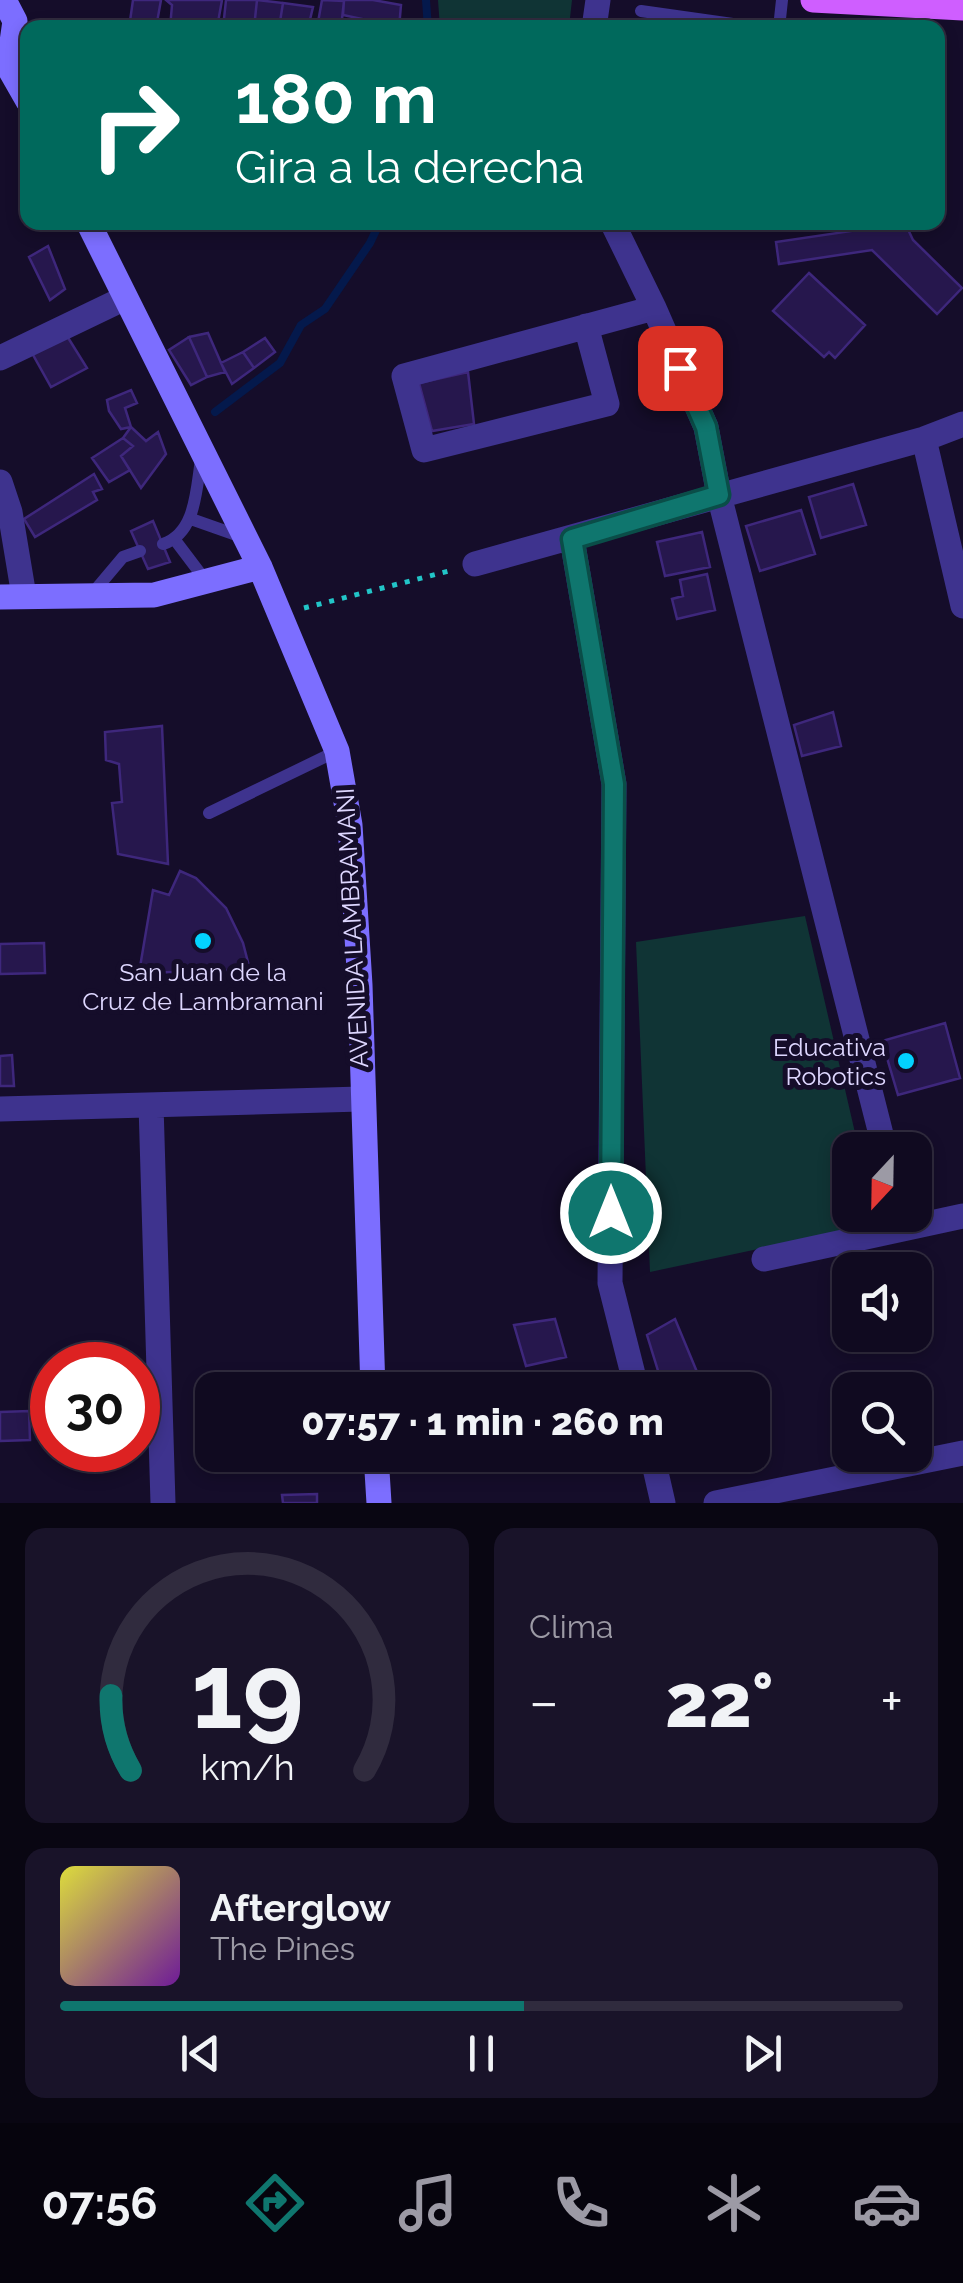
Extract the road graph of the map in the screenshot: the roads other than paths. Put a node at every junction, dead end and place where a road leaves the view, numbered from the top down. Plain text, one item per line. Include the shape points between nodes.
1 (4, 0) edge
2 (813, 0) edge
3 (961, 5) edge
4 (641, 11) dead end
5 (705, 20) edge
6 (9, 59) edge
7 (20, 83) edge
8 (92, 230) edge
9 (616, 230) edge
10 (125, 298) junction
11 (654, 308) junction
12 (586, 326) junction
13 (0, 358) edge
14 (963, 424) edge
15 (924, 439) junction
16 (202, 453) junction
17 (0, 482) edge
18 (719, 495) junction
19 (191, 519) junction
20 (245, 538) junction
21 (572, 539) junction
22 (140, 551) dead end
23 (475, 564) road end
24 (260, 568) junction
25 (206, 581) junction
26 (12, 596) edge
27 (89, 597) junction
28 (963, 606) edge
29 (337, 750) junction
30 (209, 813) dead end
31 (361, 1099) junction
32 (151, 1105) junction
33 (0, 1109) edge
34 (880, 1132) edge
35 (963, 1216) edge
36 (932, 1219) edge
37 (865, 1232) edge
38 (764, 1259) dead end
39 (371, 1372) edge
40 (632, 1372) edge
41 (963, 1453) edge
42 (377, 1472) edge
43 (656, 1472) edge
44 (163, 1503) edge
45 (379, 1503) edge
46 (663, 1503) edge
47 (716, 1503) edge

1 - 6 main road via 15,22
2 - 3 main road
4 - 5 lane
6 - 7 main road
8 - 10 main road, AVENIDA LAMBRAMANI
9 - 11 street
10 - 13 street
10 - 16 main road, AVENIDA LAMBRAMANI
11 - 12 street
11 - 18 street via 706,427
12 - 12 street via 404,376 424,450 606,404
14 - 15 street
15 - 18 street
15 - 28 street
16 - 19 lane
16 - 20 main road, AVENIDA LAMBRAMANI
17 - 26 street via 10,512
18 - 21 street
18 - 34 street
19 - 20 lane
19 - 25 lane via 169,542
20 - 24 main road, AVENIDA LAMBRAMANI
21 - 23 street
21 - 40 street via 614,784 610,1283
22 - 27 lane via 122,557
24 - 25 main road
24 - 29 main road, AVENIDA LAMBRAMANI
25 - 27 main road via 154,595
26 - 27 main road
29 - 30 lane
29 - 31 main road, AVENIDA LAMBRAMANI via 350,825
31 - 32 street
31 - 39 main road, AVENIDA LAMBRAMANI
32 - 33 street
32 - 44 street
35 - 36 street
37 - 38 street
41 - 47 street
42 - 45 main road
43 - 46 street

